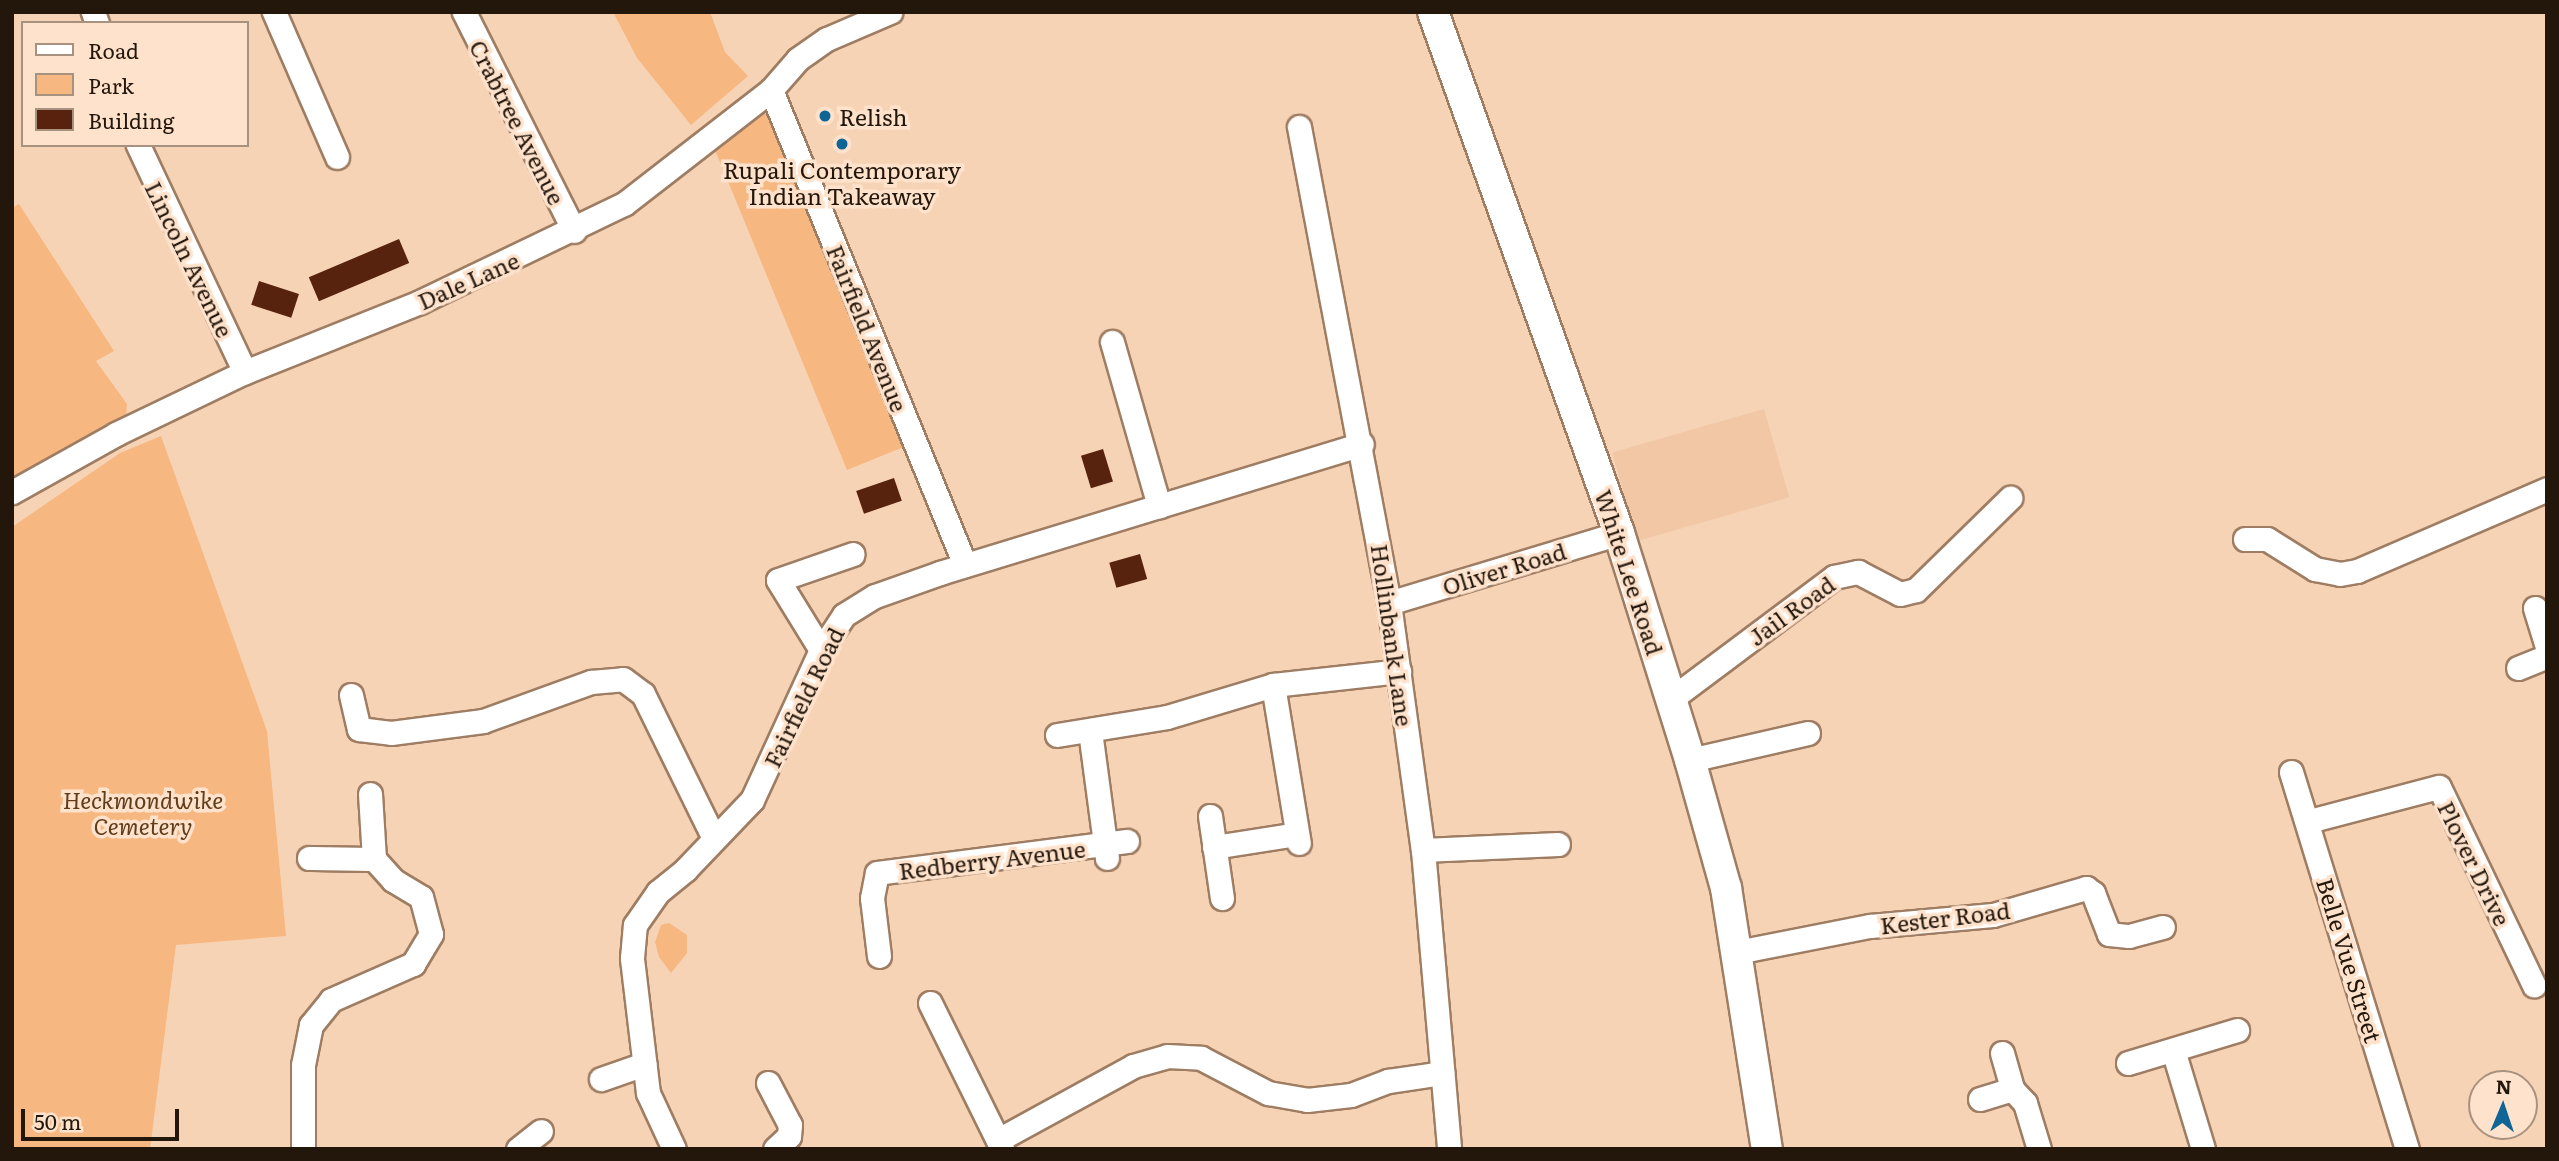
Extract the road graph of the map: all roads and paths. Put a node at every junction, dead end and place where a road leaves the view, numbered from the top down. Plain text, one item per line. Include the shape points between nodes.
1 (274, 12) edge
2 (464, 12) edge
3 (890, 12) edge
4 (1433, 12) edge
5 (771, 90) junction
6 (1299, 127) dead end
7 (139, 147) edge
8 (337, 156) dead end
9 (574, 231) junction
10 (1112, 342) dead end
11 (246, 372) junction
12 (1362, 444) junction
13 (2547, 488) edge
14 (12, 492) edge
15 (2010, 498) dead end
16 (1159, 506) junction
17 (1619, 533) junction
18 (2245, 539) dead end
19 (853, 554) dead end
20 (965, 565) junction
21 (1389, 603) junction
22 (2535, 608) dead end
23 (2547, 647) edge
24 (821, 650) junction
25 (2547, 656) edge
26 (2518, 668) dead end
27 (1399, 671) junction
28 (1273, 685) junction
29 (351, 695) dead end
30 (1671, 699) junction
31 (1090, 731) junction
32 (1808, 733) dead end
33 (1057, 735) dead end
34 (1690, 760) junction
35 (2291, 772) dead end
36 (370, 794) dead end
37 (1210, 816) dead end
38 (2309, 821) junction
39 (713, 836) junction
40 (1558, 844) dead end
41 (1214, 847) junction
42 (1423, 850) junction
43 (309, 858) dead end
44 (374, 859) junction
45 (1222, 898) dead end
46 (2163, 927) dead end
47 (1737, 952) junction
48 (879, 956) dead end
49 (2534, 985) dead end
50 (930, 1003) dead end
51 (2237, 1030) dead end
52 (2173, 1050) junction
53 (2003, 1054) dead end
54 (2128, 1063) dead end
55 (645, 1064) junction
56 (1442, 1073) junction
57 (601, 1079) dead end
58 (768, 1083) dead end
59 (2012, 1089) junction
60 (1980, 1098) dead end
61 (541, 1130) dead end
62 (1000, 1144) edge
63 (303, 1149) edge
64 (519, 1149) edge
65 (674, 1149) edge
66 (775, 1149) edge
67 (1448, 1149) edge
68 (1767, 1149) edge
69 (2039, 1149) edge
70 (2203, 1149) edge
71 (2407, 1149) edge

1 - 8 street
2 - 9 street, Crabtree Avenue
3 - 5 street, Dale Lane via 798,59
4 - 17 main road, White Lee Road
5 - 9 street, Dale Lane via 624,204
5 - 20 street, Fairfield Avenue
6 - 12 street, Hollinbank Lane
7 - 11 street, Lincoln Avenue
9 - 11 street, Dale Lane via 420,302
10 - 16 street
11 - 14 street, Dale Lane via 116,434
12 - 16 street, Fairfield Road
12 - 21 street, Hollinbank Lane
13 - 18 street via 2357,571 2315,569 2267,539
15 - 30 street, Jail Road via 1916,590 1900,594 1858,572 1834,576
16 - 20 street, Fairfield Road
17 - 21 street, Oliver Road
17 - 30 main road, White Lee Road
19 - 24 street via 778,580
20 - 24 street, Fairfield Road via 875,596 844,615
21 - 27 street, Hollinbank Lane
22 - 23 street
24 - 39 street, Fairfield Road via 752,800 738,818
25 - 26 street
27 - 28 street
27 - 42 street, Hollinbank Lane
28 - 31 street via 1220,697 1167,717
28 - 41 street via 1298,839
29 - 39 street via 359,729 391,733 483,721 590,682 623,679 643,694
30 - 34 main road, White Lee Road
31 - 33 street
31 - 48 street, Redberry Avenue via 1113,848 877,873 872,898
32 - 34 street
34 - 47 main road, White Lee Road via 1725,884
35 - 38 street, Belle Vue Street
36 - 44 street
37 - 41 street
38 - 49 street, Plover Drive via 2439,787
38 - 71 street, Belle Vue Street
39 - 55 street, Fairfield Road via 686,869 658,892 635,926 632,958
40 - 42 street
41 - 45 street
42 - 56 street, Hollinbank Lane
43 - 44 street
44 - 63 street via 393,880 421,897 432,934 413,964 331,1000 311,1025 303,1065
46 - 47 street, Kester Road via 2129,936 2109,934 2093,893 2086,888 1993,915 1870,926
47 - 68 main road, White Lee Road
50 - 62 street
51 - 52 street
52 - 54 street
52 - 70 street
53 - 59 street
55 - 57 street
55 - 65 street, Fairfield Road via 648,1093
56 - 62 street via 1388,1081 1351,1095 1307,1100 1268,1093 1201,1058 1167,1056 1133,1066
56 - 67 street, Hollinbank Lane
58 - 66 street via 790,1125 789,1136
59 - 60 street
59 - 69 street via 2025,1103
61 - 64 street

